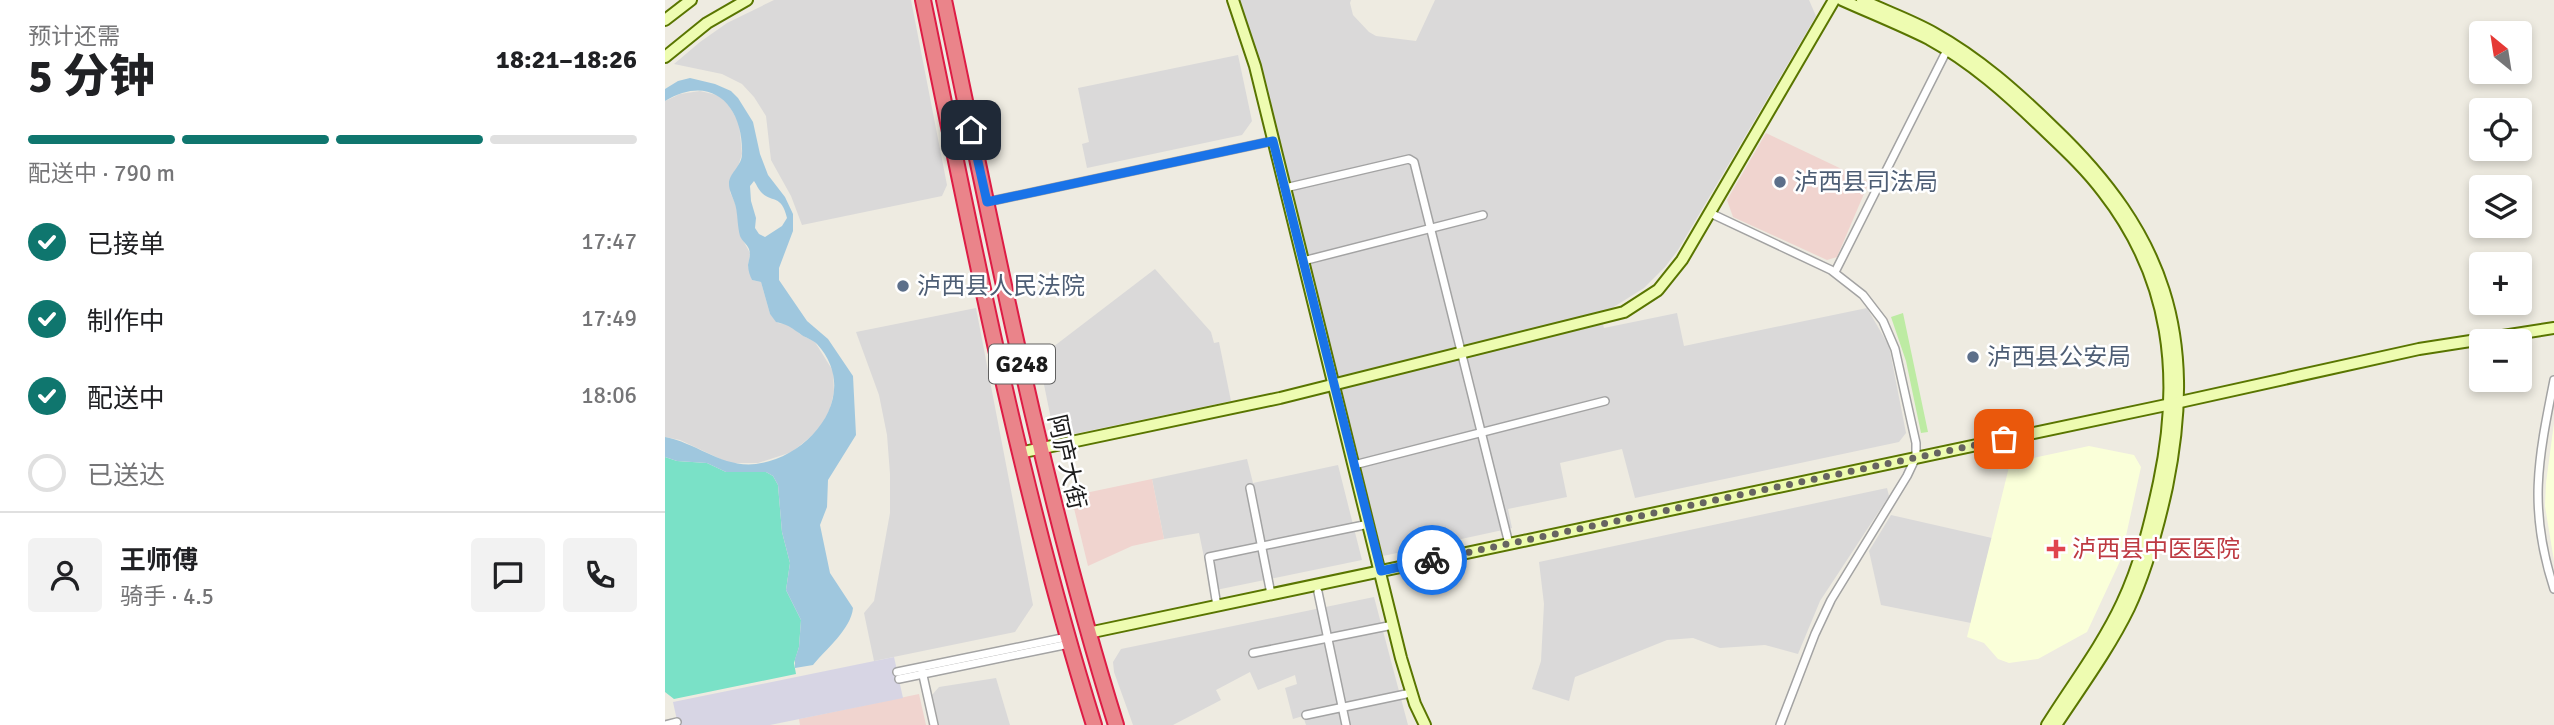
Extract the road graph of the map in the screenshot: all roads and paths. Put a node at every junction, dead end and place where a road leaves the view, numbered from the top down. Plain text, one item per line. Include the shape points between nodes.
1 (691, 0) edge
2 (747, 0) edge
3 (923, 0) edge
4 (944, 0) edge
5 (1227, 0) edge
6 (1233, 0) edge
7 (1834, 0) edge
8 (1842, 0) edge
9 (1861, 0) edge
10 (665, 20) edge
11 (1949, 47) junction
12 (665, 57) edge
13 (1271, 142) junction
14 (1285, 188) junction
15 (987, 202) junction
16 (1710, 213) junction
17 (1483, 215) dead end
18 (1431, 228) junction
19 (1303, 261) junction
20 (1835, 272) junction
21 (2554, 328) edge
22 (2554, 335) edge
23 (2532, 338) edge
24 (2469, 347) edge
25 (1462, 353) junction
26 (2554, 380) edge
27 (1332, 385) junction
28 (1605, 401) dead end
29 (2175, 407) junction
30 (1482, 432) junction
31 (1040, 449) junction
32 (1019, 453) junction
33 (1914, 461) junction
34 (1354, 465) junction
35 (1250, 488) dead end
36 (1364, 525) junction
37 (1509, 544) junction
38 (1261, 546) junction
39 (1379, 575) junction
40 (2554, 589) edge
41 (1318, 592) junction
42 (1271, 594) junction
43 (1217, 606) junction
44 (1388, 625) junction
45 (1089, 636) junction
46 (1328, 638) junction
47 (1068, 640) junction
48 (1253, 653) dead end
49 (922, 671) junction
50 (898, 675) dead end
51 (1406, 694) junction
52 (1342, 707) junction
53 (1306, 715) dead end
54 (677, 722) dead end
55 (665, 725) edge
56 (934, 725) edge
57 (1094, 725) edge
58 (1116, 725) edge
59 (1346, 725) edge
60 (1419, 725) edge
61 (1425, 725) edge
62 (1780, 725) edge
63 (2047, 725) edge
64 (2056, 725) edge

1 - 10 main road
2 - 12 main road via 707,23
3 - 32 highway, 阿庐大街 / G248
4 - 15 highway, 阿庐大街 / G248
5 - 13 main road
6 - 13 main road via 1255,66
7 - 16 main road
8 - 11 main road
9 - 11 main road via 1933,32
11 - 20 street
11 - 29 main road via 2004,91 2077,162 2127,226 2161,312
13 - 14 main road
13 - 15 street
13 - 27 main road
14 - 18 street via 1409,159 1415,164
14 - 19 main road
15 - 31 highway, 阿庐大街 / G248
16 - 20 street
16 - 25 main road via 1671,276 1633,308
17 - 18 street
18 - 19 street
18 - 25 street
19 - 27 main road
20 - 33 street via 1870,303 1892,339 1913,429
21 - 29 main road via 2419,349
22 - 23 main road
24 - 29 main road
25 - 27 main road
25 - 30 street
26 - 40 street via 2540,445 2537,497 2542,545
27 - 31 main road
27 - 34 main road
27 - 36 main road
28 - 30 street
29 - 33 main road
29 - 63 main road via 2154,506 2132,580 2108,629
29 - 64 main road via 2175,447 2139,583 2115,633
30 - 34 street
30 - 37 street
31 - 32 main road
31 - 45 highway, 阿庐大街 / G248
32 - 47 highway, 阿庐大街 / G248
33 - 37 main road
33 - 39 main road
33 - 62 street via 1831,600
34 - 39 main road
35 - 38 street
36 - 38 street
36 - 39 main road
37 - 39 main road
38 - 42 street
38 - 43 street via 1209,557
39 - 41 main road
39 - 42 main road
39 - 44 main road
39 - 61 main road via 1411,694
41 - 45 main road
41 - 46 street
42 - 43 main road
43 - 45 main road
44 - 46 street
44 - 51 main road
45 - 58 highway, 阿庐大街 / G248
46 - 48 street
46 - 52 street
47 - 49 street
47 - 57 highway, G248
49 - 50 street
49 - 56 street
51 - 52 street
51 - 60 main road
52 - 53 street
52 - 59 street
54 - 55 street

